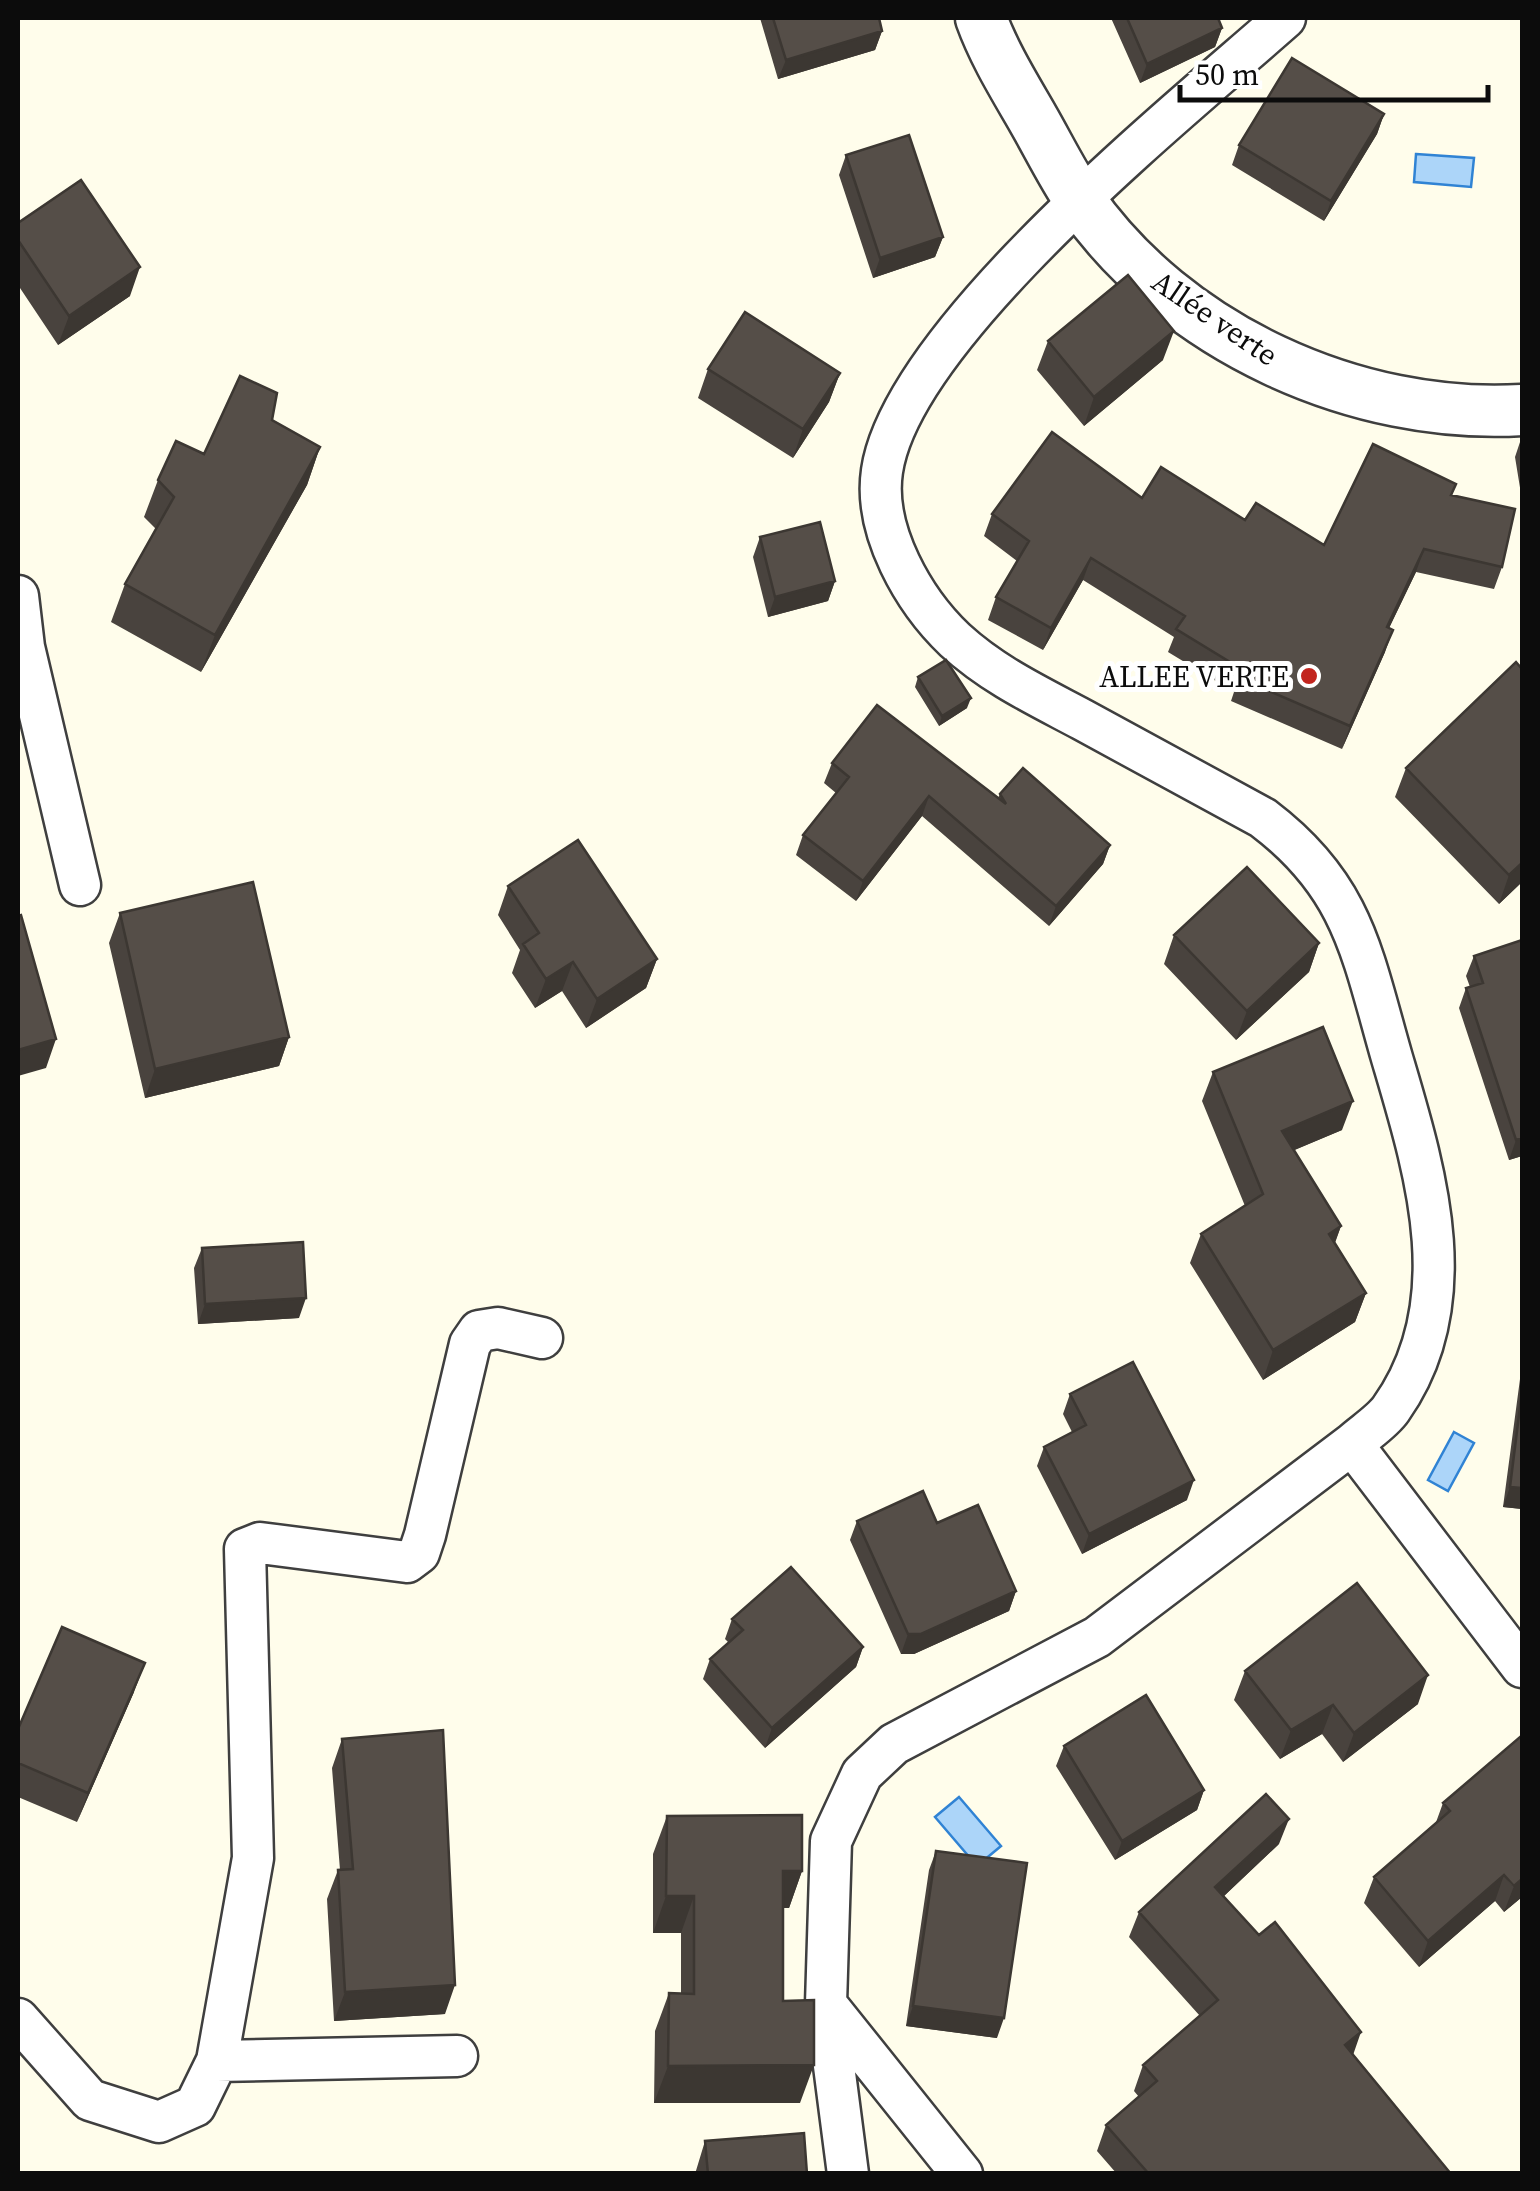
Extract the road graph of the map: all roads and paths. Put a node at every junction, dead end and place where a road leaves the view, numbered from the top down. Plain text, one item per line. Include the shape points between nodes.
1 (981, 18) edge
2 (1284, 18) edge
3 (1080, 200) junction
4 (1522, 410) edge
5 (18, 596) edge
6 (80, 885) dead end
7 (542, 1338) dead end
8 (1352, 1444) junction
9 (1522, 1668) edge
10 (826, 2004) junction
11 (18, 2019) edge
12 (457, 2056) dead end
13 (217, 2060) junction
14 (848, 2174) edge
15 (962, 2174) edge

1 - 3 street, Allée verte
2 - 3 street
3 - 4 street, Allée verte via 1156,284 1286,365 1424,408
3 - 8 street via 960,327 921,383 882,472 884,514 895,552 926,610 968,651 994,672 1263,818 1336,890 1354,928 1426,1177 1435,1242 1431,1302 1414,1363 1390,1410
5 - 6 street via 24,648
7 - 13 street via 498,1328 478,1332 470,1344 425,1535 407,1562 260,1543 245,1549 254,1844
8 - 9 street
8 - 10 street via 1097,1637 894,1744 862,1774 831,1841
10 - 14 street
10 - 15 street
11 - 13 street via 90,2100 159,2122 195,2106
12 - 13 street

